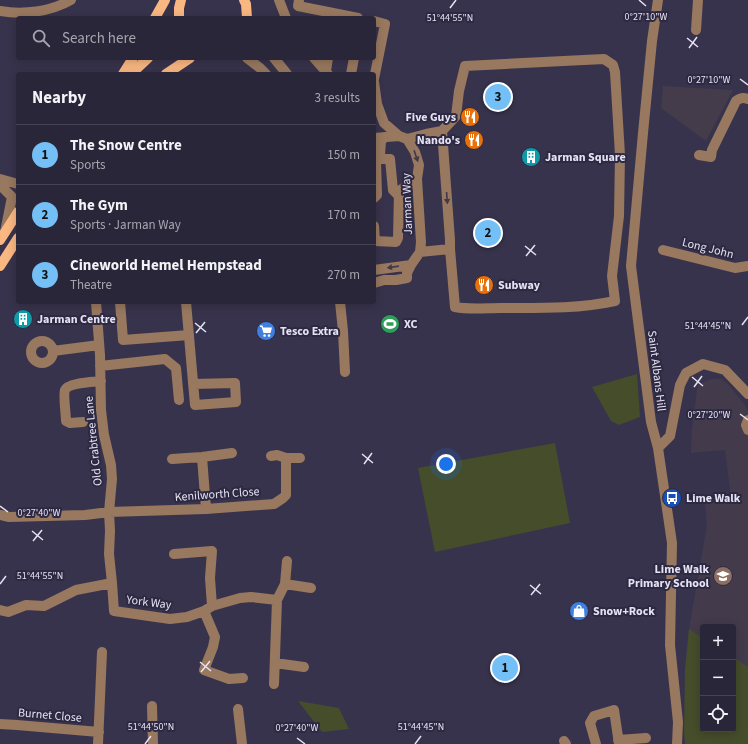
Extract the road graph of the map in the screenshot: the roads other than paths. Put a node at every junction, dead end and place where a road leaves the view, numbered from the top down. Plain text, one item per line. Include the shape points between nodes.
1 (71, 0) edge
2 (165, 0) edge
3 (181, 0) edge
4 (244, 0) edge
5 (658, 0) edge
6 (698, 0) edge
7 (280, 1) edge
8 (299, 3) edge
9 (0, 11) edge
10 (313, 14) edge
11 (156, 16) edge
12 (179, 16) edge
13 (248, 16) edge
14 (285, 16) edge
15 (337, 16) edge
16 (376, 22) edge
17 (696, 30) dead end
18 (132, 60) edge
19 (146, 60) edge
20 (187, 60) edge
21 (250, 60) edge
22 (276, 60) edge
23 (316, 60) edge
24 (328, 60) edge
25 (354, 60) edge
26 (124, 72) edge
27 (133, 72) edge
28 (169, 72) edge
29 (264, 72) edge
30 (285, 72) edge
31 (326, 72) edge
32 (327, 72) edge
33 (351, 72) edge
34 (375, 72) edge
35 (376, 97) edge
36 (748, 98) edge
37 (442, 131) junction
38 (385, 137) junction
39 (376, 138) edge
40 (403, 138) junction
41 (698, 155) dead end
42 (376, 161) junction
43 (0, 179) edge
44 (417, 179) junction
45 (16, 183) edge
46 (0, 185) edge
47 (376, 196) edge
48 (399, 196) junction
49 (16, 215) edge
50 (3, 236) edge
51 (376, 240) edge
52 (16, 241) edge
53 (450, 249) junction
54 (663, 250) dead end
55 (420, 252) junction
56 (411, 265) junction
57 (0, 266) edge
58 (748, 266) edge
59 (376, 270) edge
60 (376, 282) edge
61 (96, 304) edge
62 (120, 304) edge
63 (186, 304) edge
64 (340, 304) edge
65 (189, 335) junction
66 (99, 345) junction
67 (53, 351) dead end
68 (100, 366) junction
69 (345, 372) dead end
70 (100, 381) junction
71 (193, 384) dead end
72 (747, 391) edge
73 (179, 400) dead end
74 (748, 420) edge
75 (83, 422) dead end
76 (748, 430) edge
77 (658, 448) junction
78 (232, 453) dead end
79 (271, 456) dead end
80 (202, 457) junction
81 (286, 458) junction
82 (300, 458) dead end
83 (172, 459) dead end
84 (206, 509) junction
85 (109, 512) junction
86 (0, 515) edge
87 (174, 554) dead end
88 (286, 561) dead end
89 (112, 583) junction
90 (284, 584) junction
91 (311, 588) dead end
92 (277, 600) junction
93 (208, 608) junction
94 (0, 610) edge
95 (102, 652) dead end
96 (275, 663) junction
97 (304, 667) dead end
98 (243, 678) dead end
99 (274, 684) dead end
100 (152, 706) dead end
101 (238, 709) dead end
102 (0, 724) edge
103 (99, 732) junction
104 (646, 738) dead end
105 (618, 742) edge
106 (98, 744) edge
107 (153, 744) edge
108 (242, 744) edge
109 (596, 744) edge
110 (677, 744) edge

1 - 9 street via 62,5 29,12
2 - 11 main road
3 - 12 main road
4 - 13 main road
5 - 77 street, Saint Albans Hill via 631,266 651,422
6 - 17 street
7 - 8 street
7 - 14 street
8 - 10 street
10 - 15 street
16 - 34 street via 385,24
18 - 26 main road
19 - 27 main road
20 - 28 main road
21 - 29 street
22 - 30 street
23 - 31 street
24 - 32 street
25 - 33 street
35 - 40 street via 384,123
36 - 41 street via 736,101 711,157
37 - 40 street
37 -> 53 street
37 - 53 street via 456,116 465,66 604,59 613,64 620,155 619,216 612,276 615,301 598,305 542,308 455,307
38 - 39 street
38 - 40 street
38 - 42 street via 381,141 380,155
40 -> 44 street, Jarman Way via 415,152 419,165
42 - 47 street
42 - 48 street via 390,159 393,190
43 - 45 street
44 - 48 street via 399,192
44 - 55 street, Jarman Way
46 - 50 street via 12,197
48 - 51 street via 396,242
49 - 50 main road
52 - 57 main road
53 - 55 street
54 - 58 street, Long John via 735,268
55 - 56 street
56 -> 59 street
56 - 60 street via 407,278
61 - 66 street, Old Crabtree Lane
62 - 65 street via 123,340
63 - 65 street
64 - 69 street
65 - 71 street
66 - 67 street
66 - 68 street, Old Crabtree Lane
68 - 70 street, Old Crabtree Lane
68 - 73 street via 165,359 176,368
70 - 75 street via 75,384 64,391 66,421 70,424
70 - 85 street, Old Crabtree Lane via 104,434 112,478
72 - 77 street via 725,370 703,364 686,373 680,385 670,436
74 - 76 street
77 - 110 street, Saint Albans Hill via 672,544 670,645 678,722
78 - 80 street
79 - 81 street
80 - 83 street
80 - 84 street
81 - 82 street
81 - 84 street, Kenilworth Close via 286,495 281,500 274,504
84 - 85 street, Kenilworth Close
85 - 86 street, Kenilworth Close via 85,515
85 - 89 street, York Way via 108,554
87 - 93 street via 212,551
88 - 90 street
89 - 93 street, York Way via 112,615 187,617
89 - 94 street via 76,590 44,606 26,605 8,612
90 - 91 street
90 - 92 street
92 - 93 street, York Way via 240,598
92 - 96 street
93 - 98 street via 215,637 204,670 229,679
95 - 103 street
96 - 97 street
96 - 99 street
100 - 107 street
101 - 108 street
102 - 103 street, Burnet Close
103 - 106 street
104 - 105 street
105 - 109 street via 614,710 594,716 590,722

